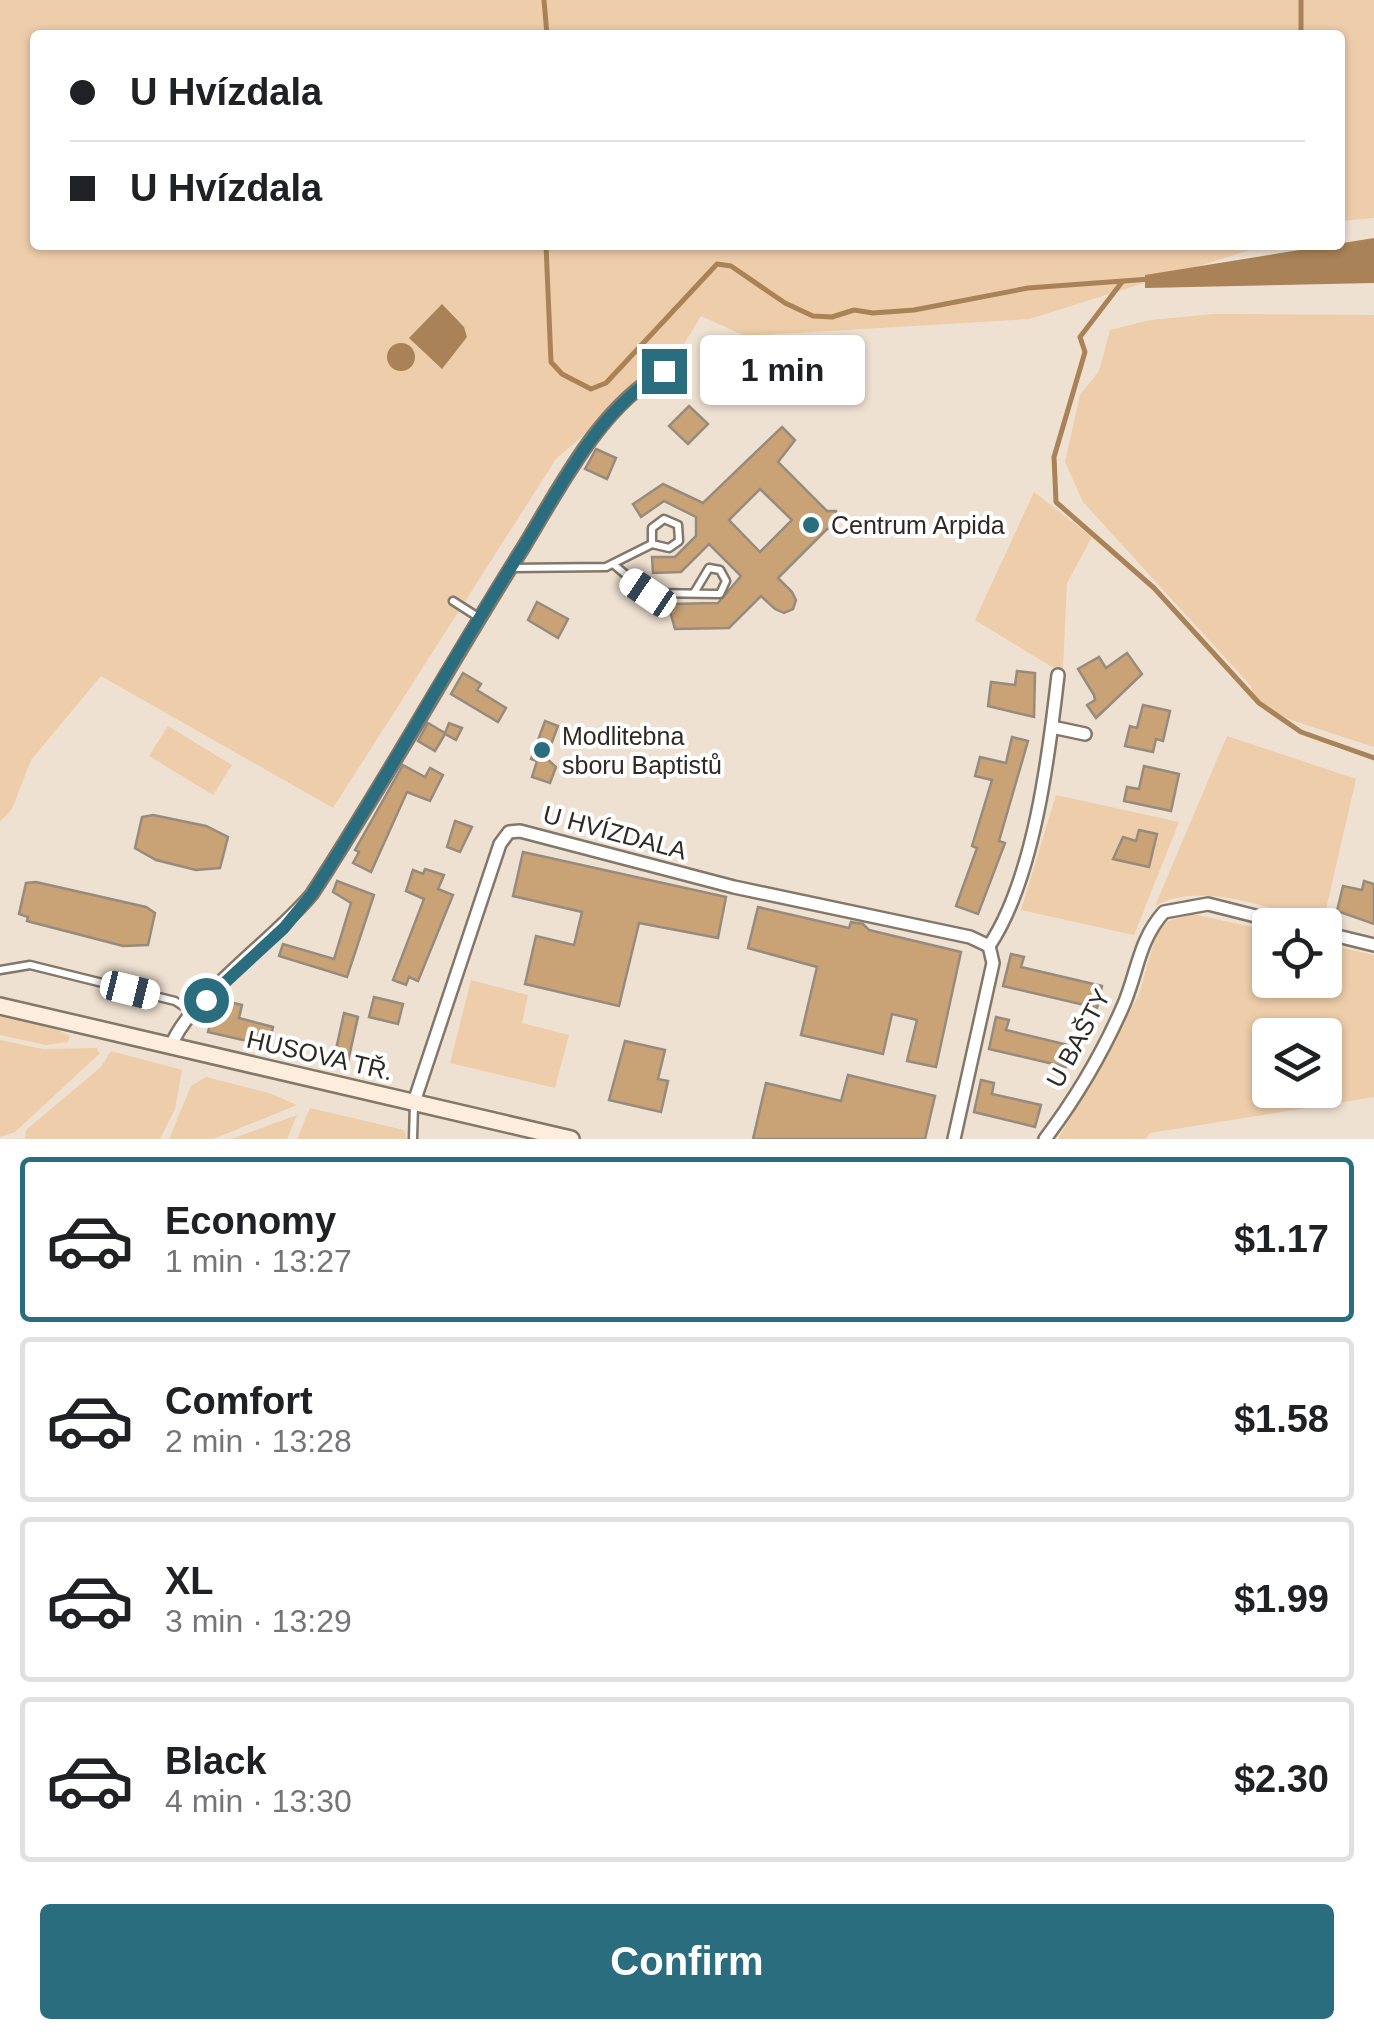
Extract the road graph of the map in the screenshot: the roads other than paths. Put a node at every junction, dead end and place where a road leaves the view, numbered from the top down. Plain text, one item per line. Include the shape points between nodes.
1 (664, 371) dead end
2 (652, 544) junction
3 (613, 564) junction
4 (510, 568) junction
5 (694, 593) dead end
6 (453, 601) dead end
7 (478, 616) junction
8 (1058, 675) dead end
9 (1052, 727) junction
10 (1085, 734) dead end
11 (1252, 915) edge
12 (1342, 937) edge
13 (1374, 945) edge
14 (989, 946) junction
15 (0, 970) edge
16 (0, 1006) edge
17 (192, 1013) junction
18 (171, 1046) junction
19 (414, 1102) junction
20 (412, 1139) edge
21 (571, 1139) edge
22 (954, 1139) edge
23 (1046, 1139) edge

1 - 4 street via 633,389 600,427
2 - 2 lane via 669,548 680,541 678,525 664,519 652,528
2 - 3 lane
3 - 4 lane
3 - 5 lane via 648,593 720,594 726,581 720,570 708,568
4 - 7 street
6 - 7 lane
7 - 17 street via 312,894
8 - 9 street
9 - 10 street
9 - 14 street via 1028,846
11 - 23 street, U BAŠTY via 1208,904 1164,912 1140,946 1117,1017
12 - 13 street
14 - 19 street, U HVÍZDALA via 509,832
14 - 22 street via 994,963
15 - 17 lane via 30,965 175,1001
16 - 18 street, HUSOVA TŘ.
17 - 18 street
18 - 19 street, HUSOVA TŘ.
19 - 20 lane
19 - 21 street, HUSOVA TŘ.

